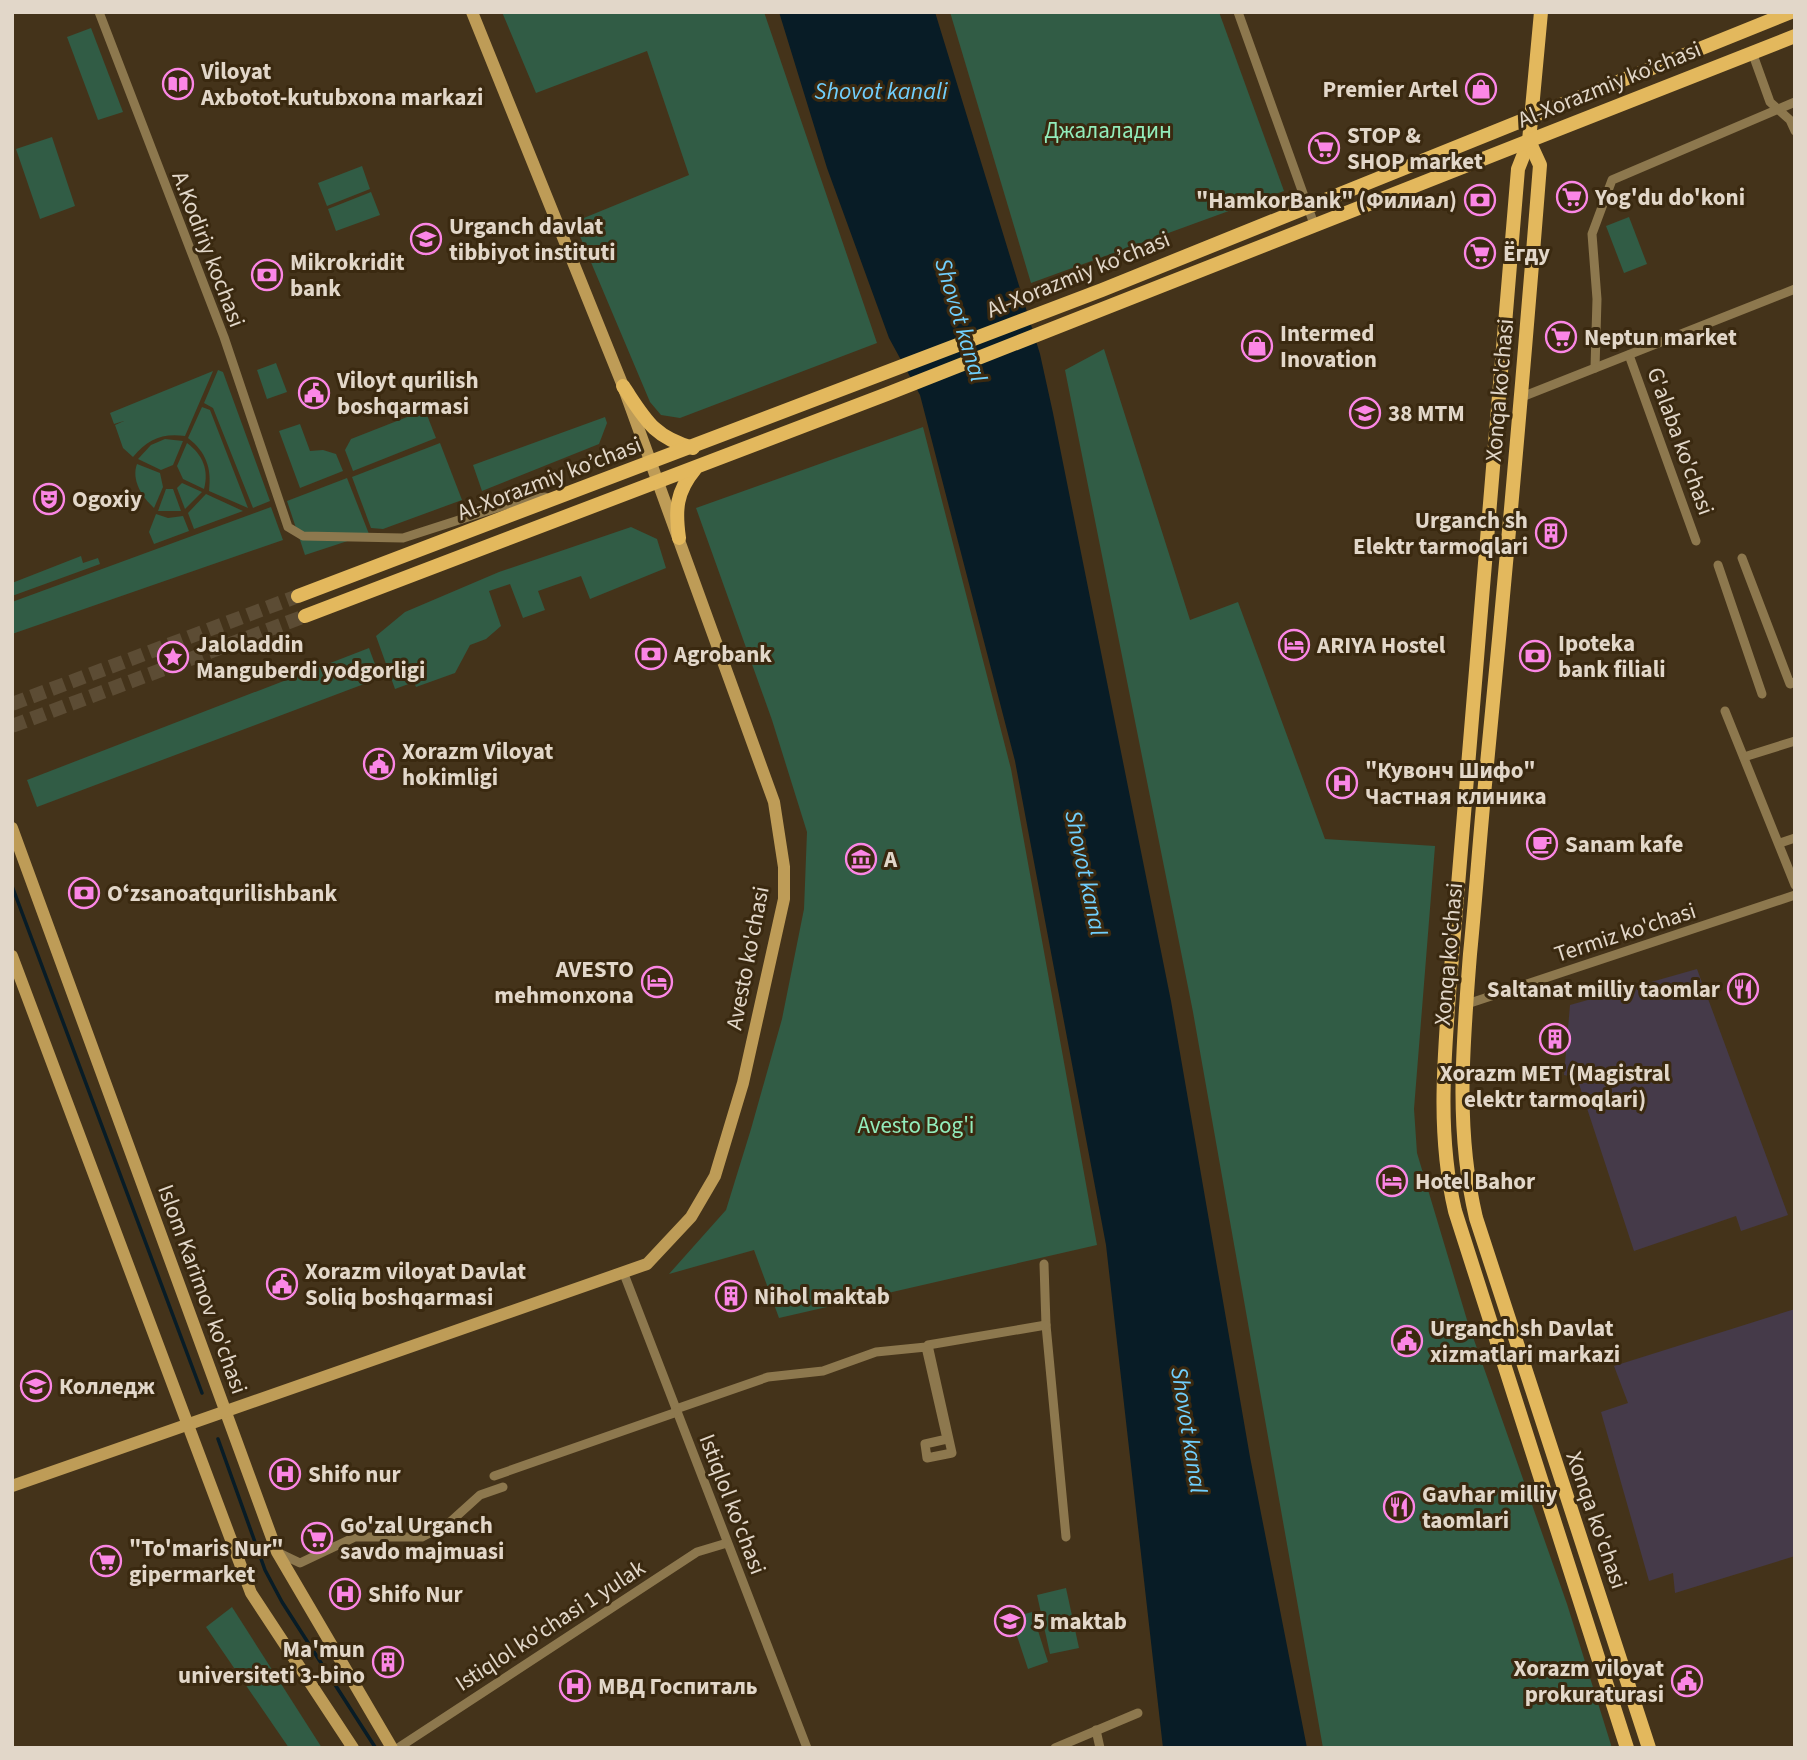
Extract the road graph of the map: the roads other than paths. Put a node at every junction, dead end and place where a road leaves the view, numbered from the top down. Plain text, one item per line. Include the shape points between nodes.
1 (99, 12) edge
2 (472, 12) edge
3 (1238, 12) edge
4 (1541, 12) edge
5 (1791, 12) edge
6 (1795, 36) edge
7 (1752, 52) junction
8 (1795, 102) edge
9 (1777, 110) junction
10 (1532, 116) junction
11 (1795, 131) edge
12 (1529, 141) junction
13 (1307, 206) junction
14 (1314, 224) junction
15 (1795, 289) edge
16 (1629, 355) junction
17 (1595, 368) junction
18 (623, 386) junction
19 (1522, 397) junction
20 (693, 448) junction
21 (652, 464) junction
22 (697, 466) junction
23 (658, 481) junction
24 (574, 493) junction
25 (679, 538) junction
26 (1696, 541) dead end
27 (1742, 558) dead end
28 (1718, 565) dead end
29 (298, 596) tunnel mouth
30 (305, 615) tunnel mouth
31 (1792, 683) edge
32 (1762, 694) dead end
33 (1725, 711) dead end
34 (1795, 741) edge
35 (1744, 757) junction
36 (1465, 801) junction
37 (1483, 803) junction
38 (12, 828) edge
39 (1795, 838) edge
40 (1780, 843) junction
41 (1795, 885) edge
42 (1795, 895) edge
43 (12, 956) edge
44 (1467, 1004) junction
45 (1044, 1264) dead end
46 (624, 1274) junction
47 (1046, 1325) junction
48 (677, 1410) junction
49 (227, 1413) junction
50 (1541, 1424) junction
51 (188, 1426) junction
52 (1525, 1429) junction
53 (494, 1476) dead end
54 (12, 1486) edge
55 (503, 1488) dead end
56 (1066, 1537) dead end
57 (727, 1543) junction
58 (277, 1552) junction
59 (1138, 1713) dead end
60 (1096, 1730) junction
61 (353, 1748) edge
62 (392, 1748) edge
63 (398, 1748) edge
64 (807, 1748) edge
65 (1055, 1748) edge
66 (1100, 1748) edge
67 (1627, 1748) edge
68 (1649, 1748) edge

1 - 24 street, A.Kodiriy kochasi via 224,338 288,527 303,536 403,538 518,501
2 - 18 street, Avesto ko'chasi
3 - 13 street
4 - 10 main road, Xonqa ko'chasi
5 - 10 main road, Al-Xorazmiy ko’chasi
6 - 7 main road, Al-Xorazmiy ko’chasi
7 - 9 street
7 - 12 main road, Al-Xorazmiy ko’chasi
8 - 9 street
9 - 11 street
9 - 17 street via 1612,180 1592,234 1597,299
10 - 12 main road, Xonqa ko'chasi
10 - 13 main road, Al-Xorazmiy ko’chasi
12 - 14 main road, Al-Xorazmiy ko’chasi
12 - 19 main road, Xonqa ko'chasi via 1540,165
12 - 36 main road, Xonqa ko'chasi via 1518,169
13 - 14 street
13 - 20 main road, Al-Xorazmiy ko’chasi
14 - 22 main road, Al-Xorazmiy ko’chasi
15 - 16 street, G'alaba ko'chasi
16 - 17 street, G'alaba ko'chasi
16 - 26 street, G'alaba ko'chasi
17 - 19 street, G'alaba ko'chasi
18 - 20 main road via 657,433
18 - 21 street, Avesto ko'chasi
19 - 37 main road, Xonqa ko'chasi
20 - 21 main road, Al-Xorazmiy ko’chasi
21 - 23 street, Avesto ko'chasi
21 - 24 main road, Al-Xorazmiy ko’chasi
22 - 23 main road, Al-Xorazmiy ko’chasi
22 - 25 main road via 678,494
23 - 25 street, Avesto ko'chasi
23 - 30 main road, Al-Xorazmiy ko’chasi
24 - 29 main road, Al-Xorazmiy ko’chasi
25 - 46 street, Avesto ko'chasi via 774,802 784,900 743,1083 715,1176 702,1202 670,1243 647,1264
27 - 31 street
28 - 32 street
33 - 35 street
34 - 35 street
35 - 40 street
36 - 37 main road
36 - 52 main road, Xonqa ko'chasi via 1442,1098 1444,1141 1455,1211
37 - 44 main road, Xonqa ko'chasi
38 - 49 street, Islom Karimov ko'chasi
39 - 40 street
40 - 41 street
42 - 44 street, Termiz ko'chasi
43 - 51 street
44 - 50 main road, Xonqa ko'chasi via 1460,1099 1466,1175
45 - 47 street
46 - 48 street, Istiqlol ko'chasi
46 - 49 street, Avesto ko'chasi
47 - 48 street via 928,1345 952,1453 927,1458 925,1444 947,1439 926,1347 876,1352 823,1371 768,1377
47 - 56 street
48 - 53 street
48 - 57 street, Istiqlol ko'chasi
49 - 51 street, Avesto ko'chasi
49 - 58 street, Islom Karimov ko'chasi
50 - 52 main road
50 - 68 main road, Xonqa ko'chasi
51 - 54 street, Avesto ko'chasi
51 - 61 street via 251,1593
52 - 67 main road, Xonqa ko'chasi
55 - 58 street via 480,1495 449,1523 422,1537 355,1537 300,1563
57 - 63 street, Istiqlol ko'chasi 1 yulak via 696,1552
57 - 64 street, Istiqlol ko'chasi
58 - 62 street, Islom Karimov ko'chasi
59 - 60 street
60 - 65 street
60 - 66 street

